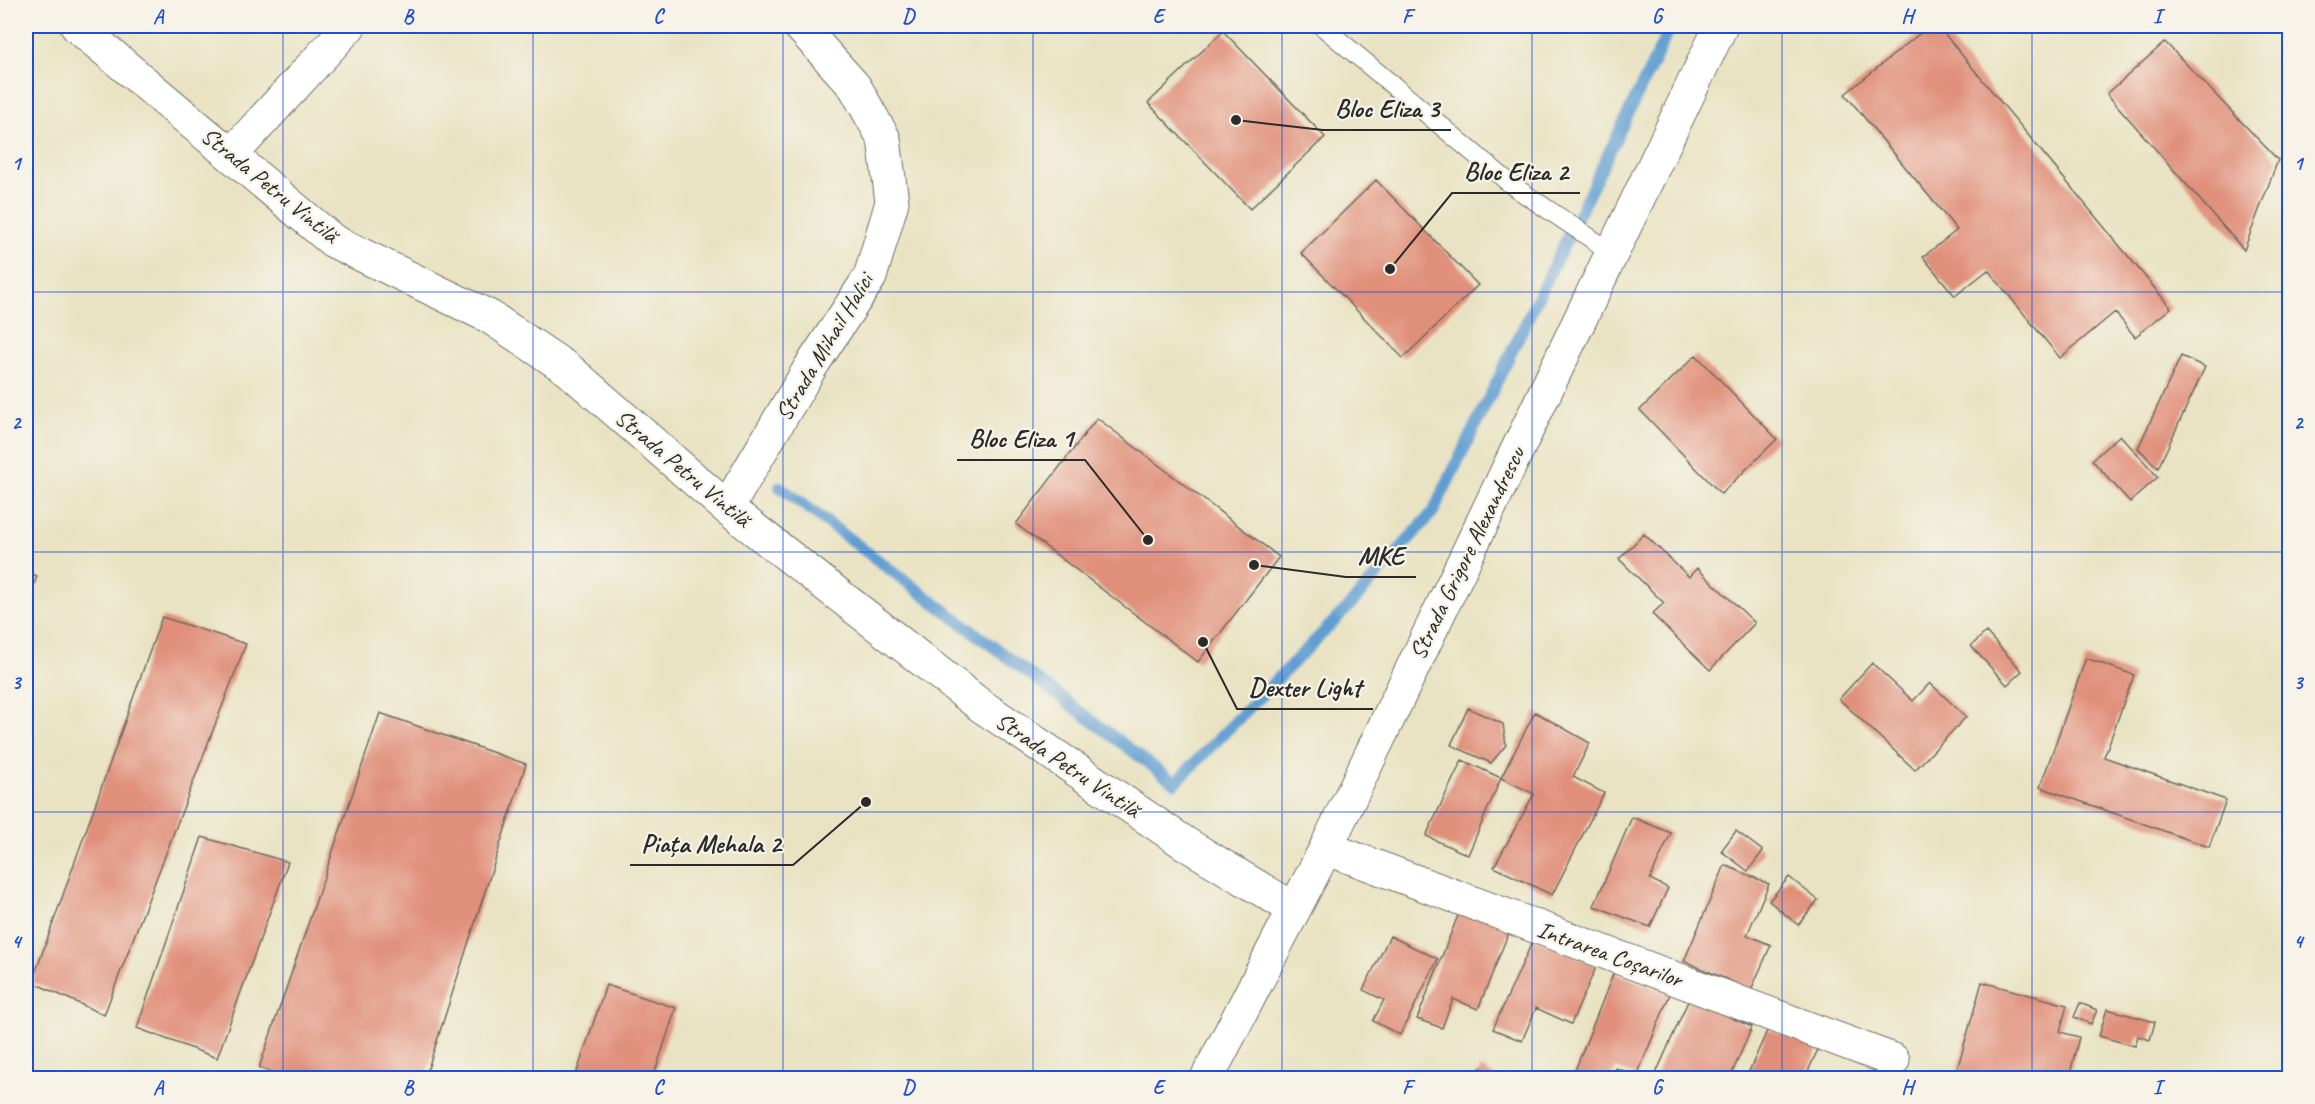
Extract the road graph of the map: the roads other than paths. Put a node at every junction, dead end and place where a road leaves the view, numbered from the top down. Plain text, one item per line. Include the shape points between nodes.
1 (78, 26) edge
2 (349, 26) edge
3 (800, 26) edge
4 (1322, 26) edge
5 (1721, 26) edge
6 (231, 154) junction
7 (1601, 245) junction
8 (727, 508) junction
9 (1326, 848) junction
10 (1294, 909) junction
11 (1893, 1060) dead end
12 (1207, 1078) edge

1 - 6 street, Strada Petru Vintilă
2 - 6 street
3 - 8 street, Strada Mihail Halici via 855,87 884,139 892,202 870,277 810,368
4 - 7 lane via 1513,186
5 - 7 street, Strada Grigore Alexandrescu
6 - 8 street, Strada Petru Vintilă via 333,241 490,317 569,370
7 - 9 street, Strada Grigore Alexandrescu
8 - 10 street, Strada Petru Vintilă via 980,705 1186,844
9 - 10 street, Strada Grigore Alexandrescu
9 - 11 street, Intrarea Coșarilor
10 - 12 street, Strada Grigore Alexandrescu

